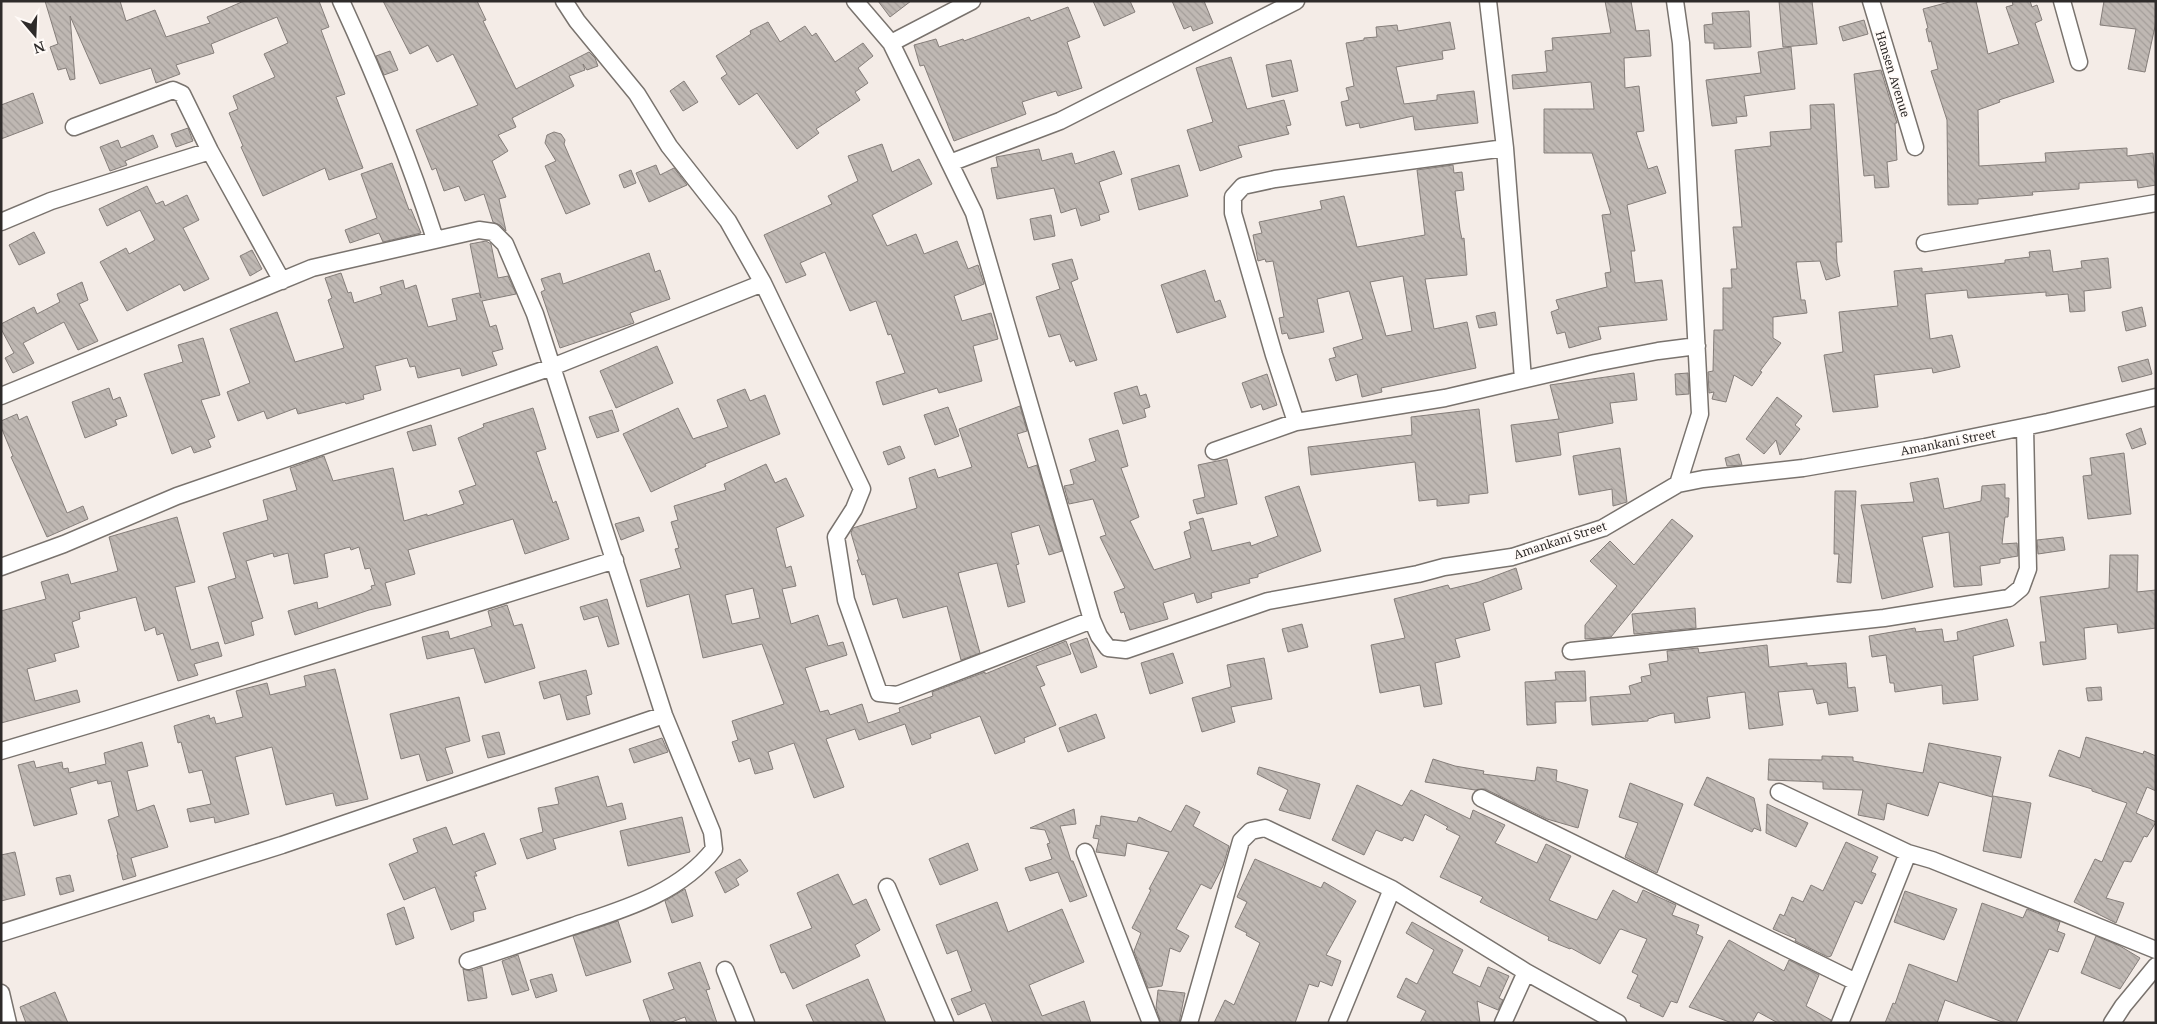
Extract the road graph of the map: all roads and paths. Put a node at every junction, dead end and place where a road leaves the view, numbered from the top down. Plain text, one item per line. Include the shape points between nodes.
1 (341, 1) edge
2 (564, 1) edge
3 (854, 1) edge
4 (972, 1) edge
5 (1296, 1) edge
6 (1488, 1) edge
7 (1675, 1) edge
8 (1871, 1) edge
9 (2062, 1) edge
10 (891, 43) junction
11 (2079, 62) dead end
12 (74, 127) dead end
13 (1915, 147) dead end
14 (1505, 148) junction
15 (210, 151) junction
16 (950, 163) junction
17 (2156, 203) edge
18 (1, 222) edge
19 (435, 239) junction
20 (1925, 243) dead end
21 (282, 281) junction
22 (763, 283) junction
23 (1697, 346) junction
24 (552, 367) junction
25 (1523, 379) junction
26 (1, 396) edge
27 (2156, 397) edge
28 (1296, 422) junction
29 (2025, 427) junction
30 (1214, 451) dead end
31 (1678, 484) junction
32 (615, 560) junction
33 (1, 568) edge
34 (1092, 620) junction
35 (1571, 651) dead end
36 (664, 715) junction
37 (1, 751) edge
38 (1778, 792) dead end
39 (1481, 798) dead end
40 (1085, 852) dead end
41 (1908, 853) junction
42 (888, 887) dead end
43 (1392, 890) junction
44 (1, 933) edge
45 (2156, 950) edge
46 (468, 961) dead end
47 (2156, 966) edge
48 (725, 970) dead end
49 (1526, 972) junction
50 (1856, 982) junction
51 (1, 993) edge
52 (8, 1023) edge
53 (746, 1023) edge
54 (945, 1023) edge
55 (1151, 1023) edge
56 (1190, 1023) edge
57 (1337, 1023) edge
58 (1503, 1023) edge
59 (1618, 1023) edge
60 (1840, 1023) edge
61 (2112, 1023) edge

1 - 19 street via 416,180
2 - 22 street via 577,22 638,94 670,146 728,221
3 - 10 street
4 - 10 street
5 - 16 street via 1060,121
6 - 14 street
7 - 23 street via 1681,43
8 - 13 street, Hansen Avenue
9 - 11 street
10 - 16 street
12 - 15 street via 173,90 182,94
14 - 25 street
14 - 28 street via 1275,179 1243,186 1233,197 1233,213
15 - 18 street via 51,201
15 - 21 street
16 - 34 street via 974,213
17 - 20 street
19 - 21 street via 312,268
19 - 24 street via 479,230 493,232 505,244 535,314
21 - 26 street
22 - 24 street
22 - 34 street via 862,489 836,537 846,600 880,693 897,695
23 - 25 street
23 - 31 street via 1700,414
24 - 32 street
24 - 33 street via 177,496
25 - 28 street via 1445,398
27 - 29 street, Amankani Street
28 - 30 street
29 - 31 street, Amankani Street via 1803,468
29 - 35 street via 2028,569 2021,588 2009,598 1884,618
31 - 34 street, Amankani Street via 1603,528 1512,557 1268,601 1126,650 1108,648
32 - 36 street
32 - 37 street
36 - 44 street via 300,839
36 - 46 street via 712,832 714,849 704,862 682,880 638,904
38 - 41 street
39 - 50 street
40 - 55 street
41 - 45 street
41 - 50 street
42 - 54 street
43 - 49 street
43 - 56 street via 1266,828 1251,831 1241,841
43 - 57 street
47 - 61 street
48 - 53 street
49 - 58 street
49 - 59 street
50 - 60 street
51 - 52 street

